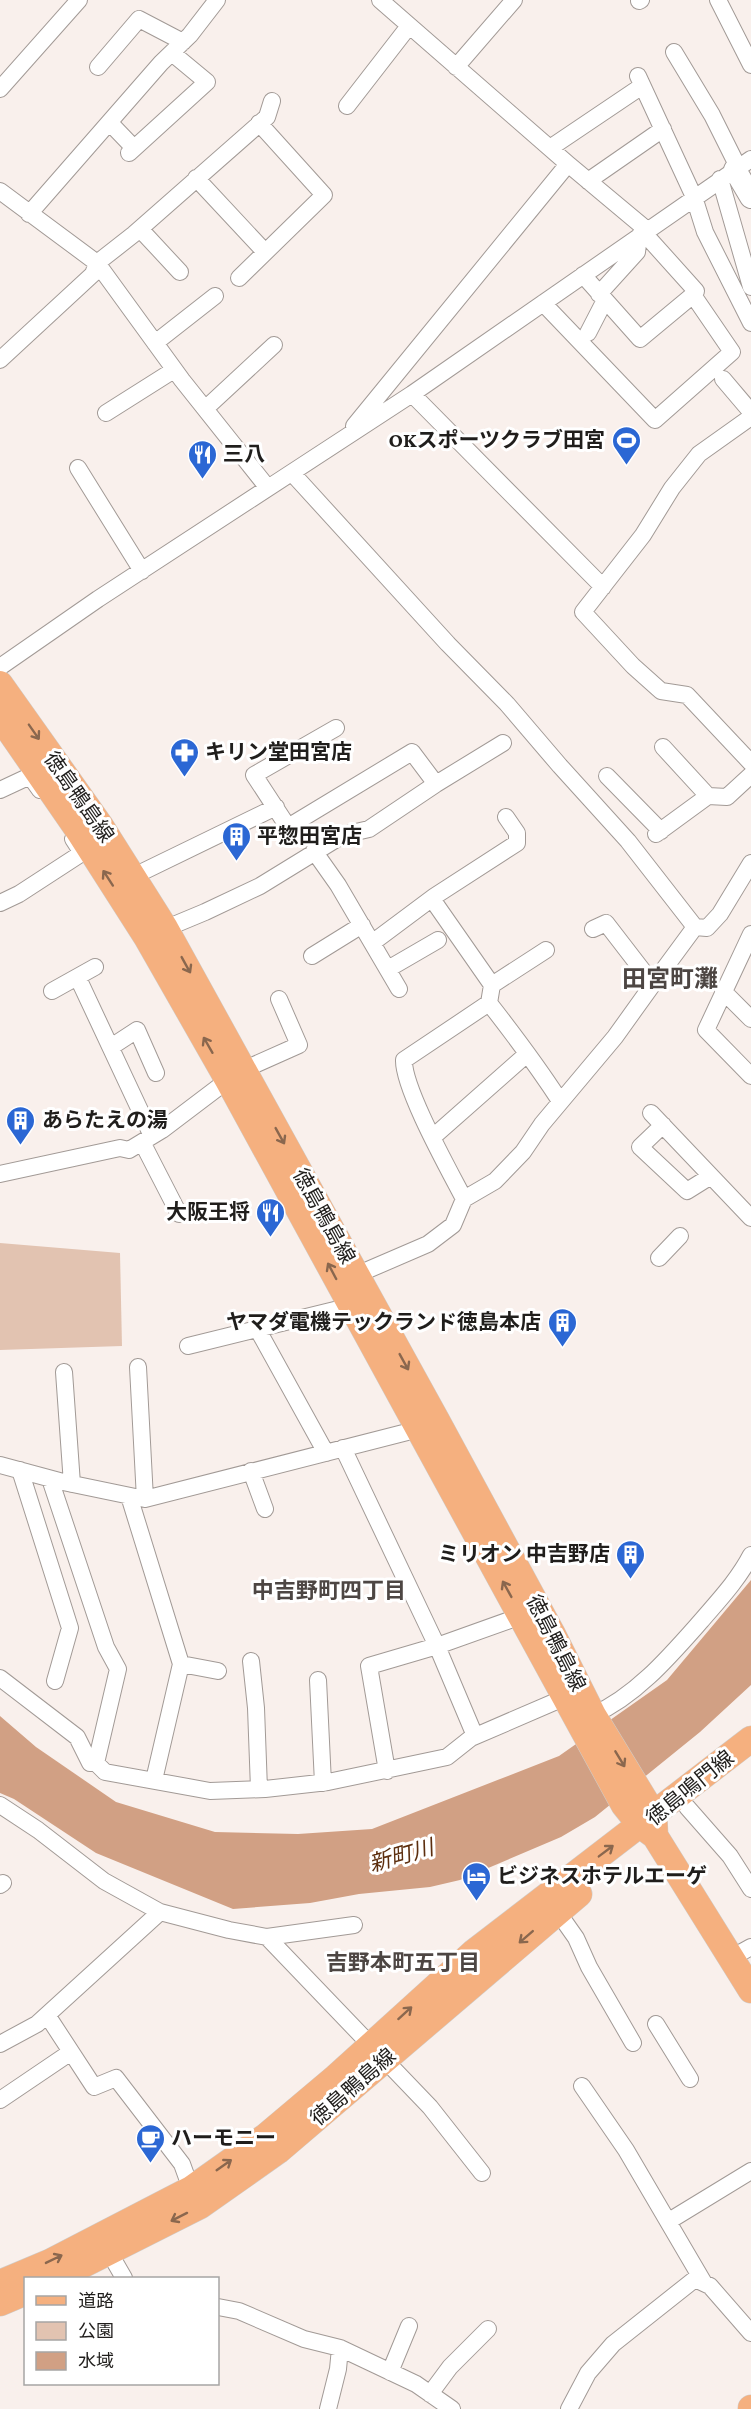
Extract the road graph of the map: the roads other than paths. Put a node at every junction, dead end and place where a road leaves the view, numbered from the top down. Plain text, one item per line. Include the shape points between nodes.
1 (79, 0) edge
2 (217, 0) edge
3 (380, 0) edge
4 (514, 0) edge
5 (718, 0) edge
6 (409, 26) junction
7 (178, 48) junction
8 (674, 52) dead end
9 (751, 65) edge
10 (98, 67) dead end
11 (456, 67) junction
12 (0, 89) edge
13 (272, 101) dead end
14 (347, 106) dead end
15 (110, 123) junction
16 (259, 123) junction
17 (663, 129) junction
18 (550, 148) junction
19 (568, 164) junction
20 (736, 169) edge
21 (196, 178) junction
22 (588, 181) junction
23 (0, 191) edge
24 (694, 197) junction
25 (751, 197) edge
26 (29, 213) junction
27 (140, 229) junction
28 (643, 233) junction
29 (265, 252) junction
30 (97, 263) junction
31 (180, 272) dead end
32 (583, 275) junction
33 (239, 278) dead end
34 (751, 287) edge
35 (693, 295) junction
36 (215, 296) dead end
37 (602, 297) junction
38 (543, 303) junction
39 (751, 323) edge
40 (588, 333) dead end
41 (155, 343) junction
42 (274, 345) dead end
43 (0, 360) edge
44 (174, 370) junction
45 (723, 379) dead end
46 (412, 394) junction
47 (205, 409) junction
48 (106, 413) dead end
49 (751, 415) edge
50 (346, 437) junction
51 (78, 468) dead end
52 (292, 473) junction
53 (268, 488) junction
54 (142, 571) junction
55 (603, 588) junction
56 (0, 667) edge
57 (0, 684) edge
58 (0, 717) edge
59 (336, 728) dead end
60 (504, 743) dead end
61 (663, 747) dead end
62 (751, 763) edge
63 (751, 775) edge
64 (607, 776) dead end
65 (436, 784) junction
66 (0, 790) edge
67 (708, 796) junction
68 (276, 807) junction
69 (506, 817) dead end
70 (314, 851) junction
71 (751, 863) edge
72 (134, 876) junction
73 (432, 899) junction
74 (0, 903) edge
75 (362, 925) junction
76 (695, 927) junction
77 (593, 928) dead end
78 (156, 933) junction
79 (751, 934) edge
80 (438, 940) dead end
81 (372, 943) junction
82 (546, 950) dead end
83 (312, 956) dead end
84 (95, 967) dead end
85 (388, 969) junction
86 (78, 978) junction
87 (652, 984) junction
88 (492, 985) junction
89 (399, 989) dead end
90 (52, 991) dead end
91 (723, 991) junction
92 (279, 999) dead end
93 (489, 1003) junction
94 (751, 1019) edge
95 (111, 1047) junction
96 (527, 1054) junction
97 (156, 1072) dead end
98 (236, 1075) junction
99 (751, 1076) edge
100 (560, 1101) junction
101 (651, 1113) dead end
102 (663, 1125) junction
103 (433, 1137) junction
104 (147, 1139) junction
105 (0, 1174) edge
106 (711, 1176) junction
107 (464, 1199) junction
108 (179, 1214) dead end
109 (751, 1218) edge
110 (680, 1236) dead end
111 (659, 1258) dead end
112 (357, 1275) junction
113 (351, 1306) junction
114 (258, 1330) junction
115 (188, 1346) dead end
116 (138, 1367) dead end
117 (64, 1372) dead end
118 (428, 1424) junction
119 (334, 1450) junction
120 (0, 1465) edge
121 (20, 1470) junction
122 (251, 1471) junction
123 (50, 1479) junction
124 (72, 1484) junction
125 (137, 1498) junction
126 (266, 1509) dead end
127 (751, 1555) edge
128 (521, 1616) junction
129 (437, 1646) junction
130 (251, 1661) dead end
131 (181, 1664) junction
132 (218, 1671) dead end
133 (0, 1678) edge
134 (318, 1680) dead end
135 (55, 1681) dead end
136 (566, 1697) junction
137 (592, 1724) junction
138 (475, 1737) junction
139 (751, 1740) edge
140 (96, 1763) junction
141 (387, 1771) junction
142 (154, 1780) junction
143 (322, 1783) junction
144 (259, 1789) junction
145 (0, 1805) edge
146 (687, 1807) junction
147 (643, 1815) junction
148 (751, 1889) edge
149 (557, 1911) junction
150 (160, 1912) junction
151 (354, 1925) dead end
152 (267, 1937) junction
153 (741, 1953) edge
154 (751, 1990) edge
155 (47, 2014) junction
156 (656, 2024) dead end
157 (633, 2043) dead end
158 (0, 2044) edge
159 (378, 2051) junction
160 (71, 2052) junction
161 (690, 2079) dead end
162 (582, 2086) dead end
163 (0, 2100) edge
164 (751, 2171) edge
165 (482, 2173) dead end
166 (191, 2189) junction
167 (669, 2221) junction
168 (109, 2252) junction
169 (59, 2277) edge
170 (123, 2277) edge
171 (0, 2283) edge
172 (704, 2283) junction
173 (24, 2293) edge
174 (0, 2302) edge
175 (219, 2307) edge
176 (409, 2326) dead end
177 (488, 2329) dead end
178 (751, 2333) edge
179 (340, 2348) junction
180 (390, 2372) junction
181 (430, 2394) junction
182 (328, 2409) edge
183 (452, 2409) edge
184 (569, 2409) edge

1 - 12 street
2 - 7 street
3 - 6 street
4 - 11 street
5 - 9 street
6 - 11 street
6 - 14 street
7 - 10 street via 139,19
7 - 15 street
7 - 15 street via 207,82 132,150
8 - 20 street via 712,115
11 - 18 street
13 - 16 street via 267,117
15 - 26 street
16 - 21 street
16 - 29 street via 324,195
17 - 18 street via 640,81
17 - 22 street
17 - 24 street
18 - 19 street
19 - 22 street
19 - 50 street
20 - 24 street
20 - 25 street
20 - 34 street
21 - 27 street
21 - 29 street
22 - 28 street
23 - 26 street
24 - 28 street
24 - 39 street via 705,232
26 - 30 street
27 - 30 street
27 - 31 street
28 - 32 street
28 - 35 street via 696,291
28 - 37 street via 637,252
29 - 33 street
30 - 41 street
30 - 43 street via 93,274
32 - 37 street
32 - 38 street
35 - 37 street via 640,339
35 - 38 street via 732,352 655,420
36 - 41 street
37 - 40 street
38 - 46 street
41 - 44 street
42 - 47 street
44 - 47 street
44 - 48 street
45 - 49 street
46 - 50 street
46 - 55 street
47 - 53 street
49 - 55 street via 699,454
50 - 52 street
51 - 54 street
52 - 53 street
52 - 76 street via 507,704 628,841
53 - 54 street
54 - 56 street
55 - 62 street via 583,612 661,691 687,695
57 -> 72 main road, 徳島鴨島線
78 -> 58 main road, 徳島鴨島線
59 - 68 street via 254,775
60 - 65 street
61 - 67 street
63 - 67 street via 727,796
64 - 67 street via 658,833
65 - 68 street via 412,753 288,826
65 - 70 street via 369,829 343,835
66 - 74 street via 30,776 82,853
68 - 72 street
69 - 73 street via 517,833 517,843
70 - 75 street
70 - 78 street via 260,886
71 - 76 street via 714,921 707,928
72 - 78 main road, 徳島鴨島線
73 - 81 street
73 - 88 street
75 - 81 street
75 - 83 street
76 - 87 street
77 - 87 street via 606,923
78 - 98 main road, 徳島鴨島線
79 - 91 street
80 - 85 street
81 - 85 street
82 - 88 street
84 - 86 street
85 - 89 street
86 - 90 street
86 - 95 street
87 - 100 street via 610,1044
88 - 93 street
91 - 94 street
91 - 99 street via 706,1030
92 - 98 street via 299,1045
93 - 96 street
93 - 103 street via 404,1060 404,1070
95 - 97 street via 137,1030
95 - 104 street
96 - 100 street
96 - 103 street
98 - 104 street
98 -> 112 main road, 徳島鴨島線
113 -> 98 main road, 徳島鴨島線
100 - 107 street via 523,1152 495,1181
101 - 102 street
102 - 106 street
102 - 106 street via 640,1146 687,1191
103 - 107 street
104 - 105 street via 129,1150 120,1148
104 - 108 street
106 - 109 street
107 - 112 street via 453,1224 428,1244
110 - 111 street
112 -> 118 main road, 徳島鴨島線
113 - 114 street
113 - 118 main road, 徳島鴨島線
114 - 115 street
114 - 119 street
116 - 125 street
117 - 124 street
118 - 119 street
128 -> 118 main road, 徳島鴨島線
118 - 137 main road, 徳島鴨島線 via 553,1635
119 - 122 street
119 - 129 street
120 - 121 street
121 - 123 street
121 - 135 street via 70,1628
122 - 125 street
122 - 126 street
123 - 124 street
123 - 140 street via 106,1647 118,1669
124 - 125 street
125 - 131 street
127 - 137 street via 739,1578 669,1658
128 - 129 street
128 - 136 main road, 徳島鴨島線
129 - 138 street
129 - 141 street via 369,1666
130 - 144 street
131 - 132 street
131 - 142 street
133 - 140 street via 76,1737 90,1763
134 - 143 street
136 - 137 main road, 徳島鴨島線
136 - 138 street
137 - 147 main road, 徳島鴨島線
138 - 141 street via 447,1756
139 - 146 main road, 徳島鳴門線 via 734,1766
139 - 147 main road, 徳島鳴門線
140 - 142 street via 105,1772
141 - 143 street
142 - 144 street via 210,1791
143 - 144 street
145 - 150 street via 104,1881
146 - 147 main road, 徳島鳴門線
146 - 148 street via 730,1856
147 - 149 main road, 徳島鴨島線
147 - 153 main road, 徳島鳴門線
159 -> 147 main road, 徳島鴨島線 via 474,1952
149 - 157 street
149 -> 159 main road, 徳島鴨島線
150 - 152 street
150 - 155 street
151 - 152 street
152 - 159 street
153 - 154 main road, 徳島鳴門線
155 - 158 street via 37,2024
155 - 160 street
156 - 161 street
159 - 165 street via 430,2107
166 -> 159 main road, 徳島鴨島線
159 -> 168 main road, 徳島鴨島線 via 340,2100 261,2163 200,2206
160 - 163 street
160 - 166 street via 94,2087 116,2078 182,2164
162 - 167 street
164 - 167 street
171 -> 166 main road, 徳島鴨島線 via 50,2262
167 - 172 street
168 - 169 main road, 徳島鴨島線
168 - 170 street
172 - 178 street
172 - 184 street via 695,2279 613,2344 588,2373
173 - 174 main road
175 - 179 street
176 - 180 street
177 - 181 street via 450,2367
179 - 180 street
179 - 182 street
180 - 181 street
181 - 183 street

